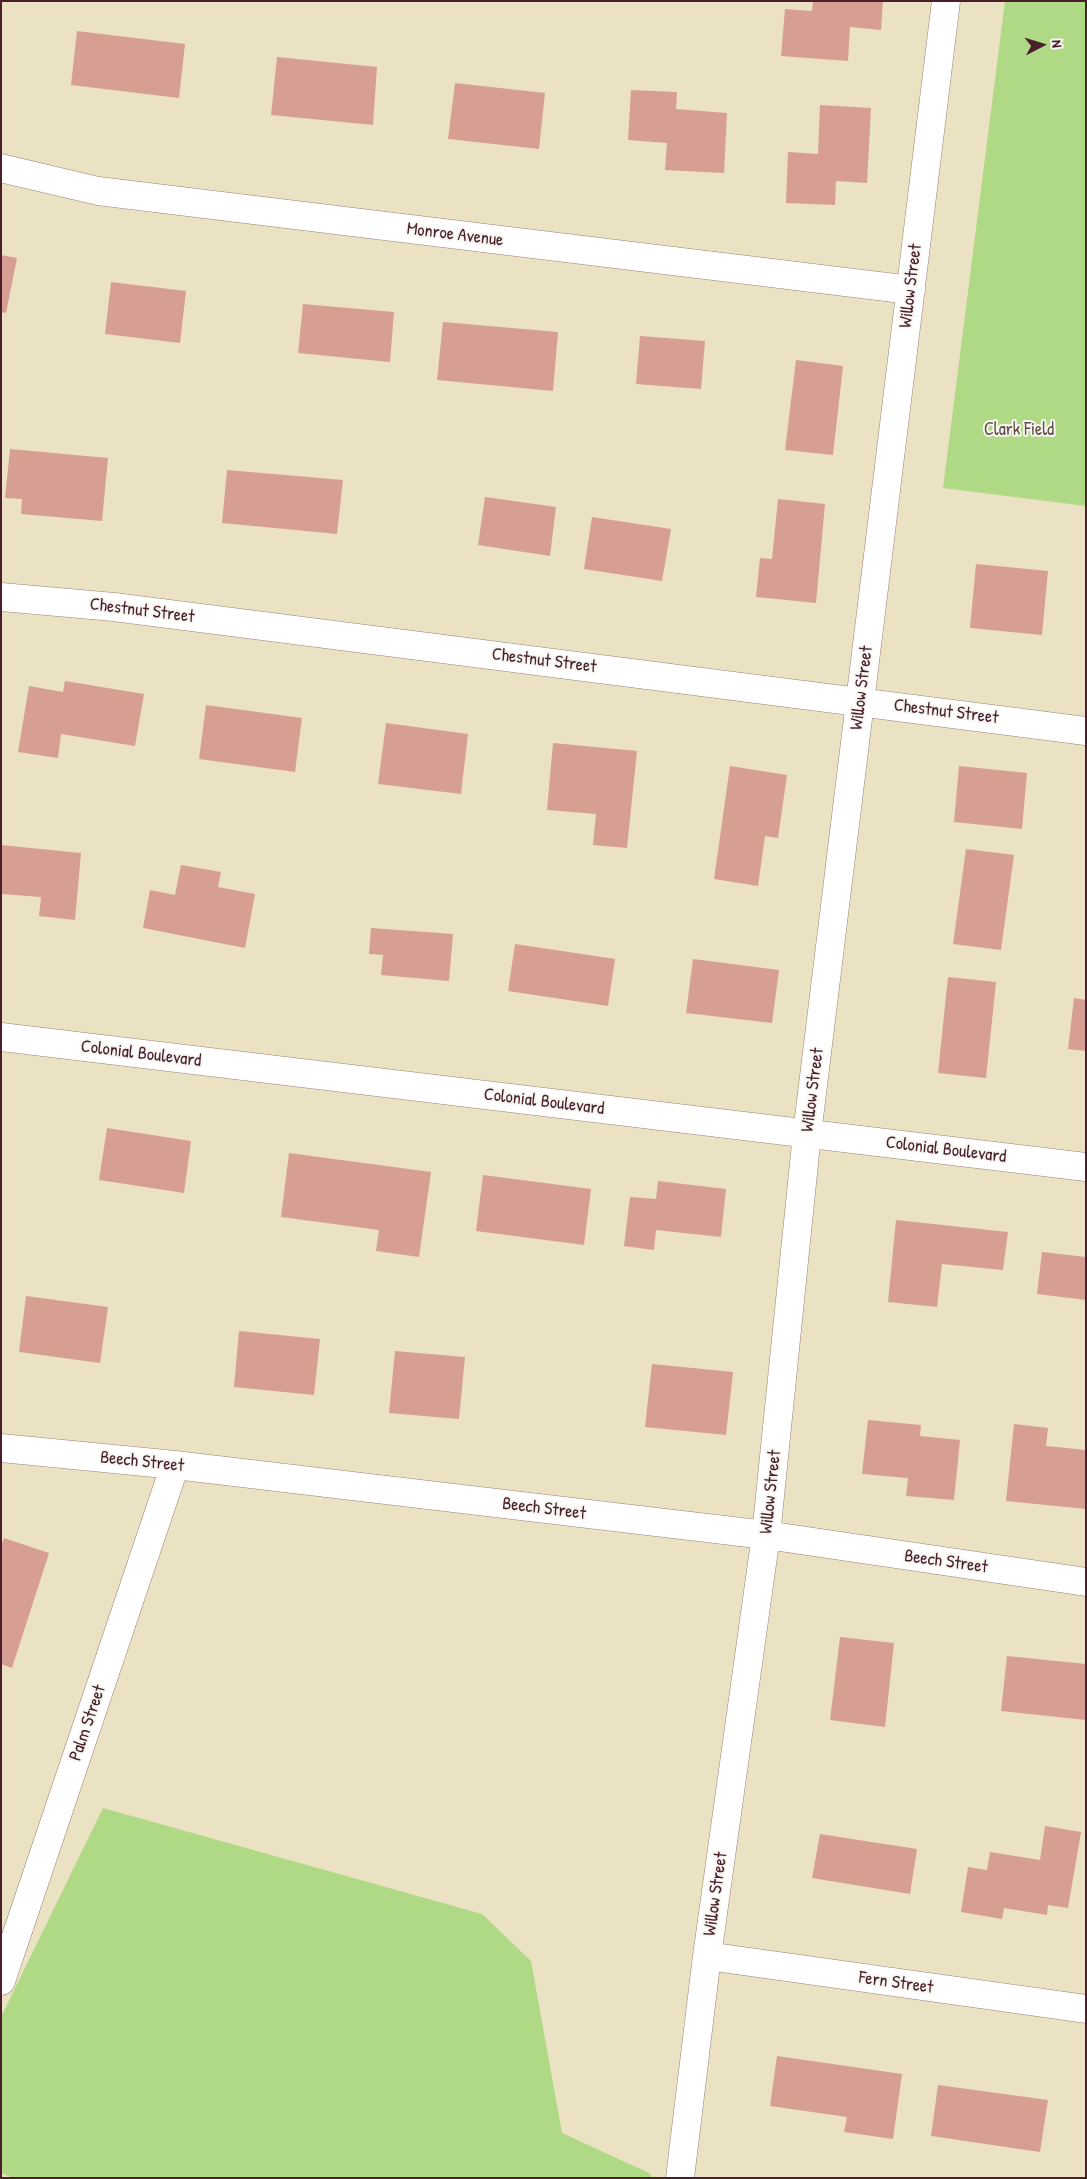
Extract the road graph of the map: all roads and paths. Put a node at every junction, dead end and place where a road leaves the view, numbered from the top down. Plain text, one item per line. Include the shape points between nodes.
1 (946, 1) edge
2 (1, 168) edge
3 (911, 290) junction
4 (1, 597) edge
5 (860, 701) junction
6 (1086, 731) edge
7 (1, 1037) edge
8 (807, 1134) junction
9 (1086, 1167) edge
10 (1, 1448) edge
11 (175, 1465) junction
12 (766, 1535) junction
13 (1086, 1582) edge
14 (707, 1956) junction
15 (1, 1980) edge
16 (1086, 2009) edge
17 (680, 2178) edge

1 - 3 street, Willow Street
2 - 3 street, Monroe Avenue via 98,191
3 - 5 street, Willow Street
4 - 5 street, Chestnut Street via 134,610
5 - 6 street, Chestnut Street
5 - 8 street, Willow Street
7 - 8 street, Colonial Boulevard
8 - 9 street, Colonial Boulevard
8 - 12 street, Willow Street
10 - 11 street, Beech Street
11 - 12 street, Beech Street
11 - 15 street, Palm Street
12 - 13 street, Beech Street
12 - 14 street, Willow Street
14 - 16 street, Fern Street
14 - 17 street, Willow Street

